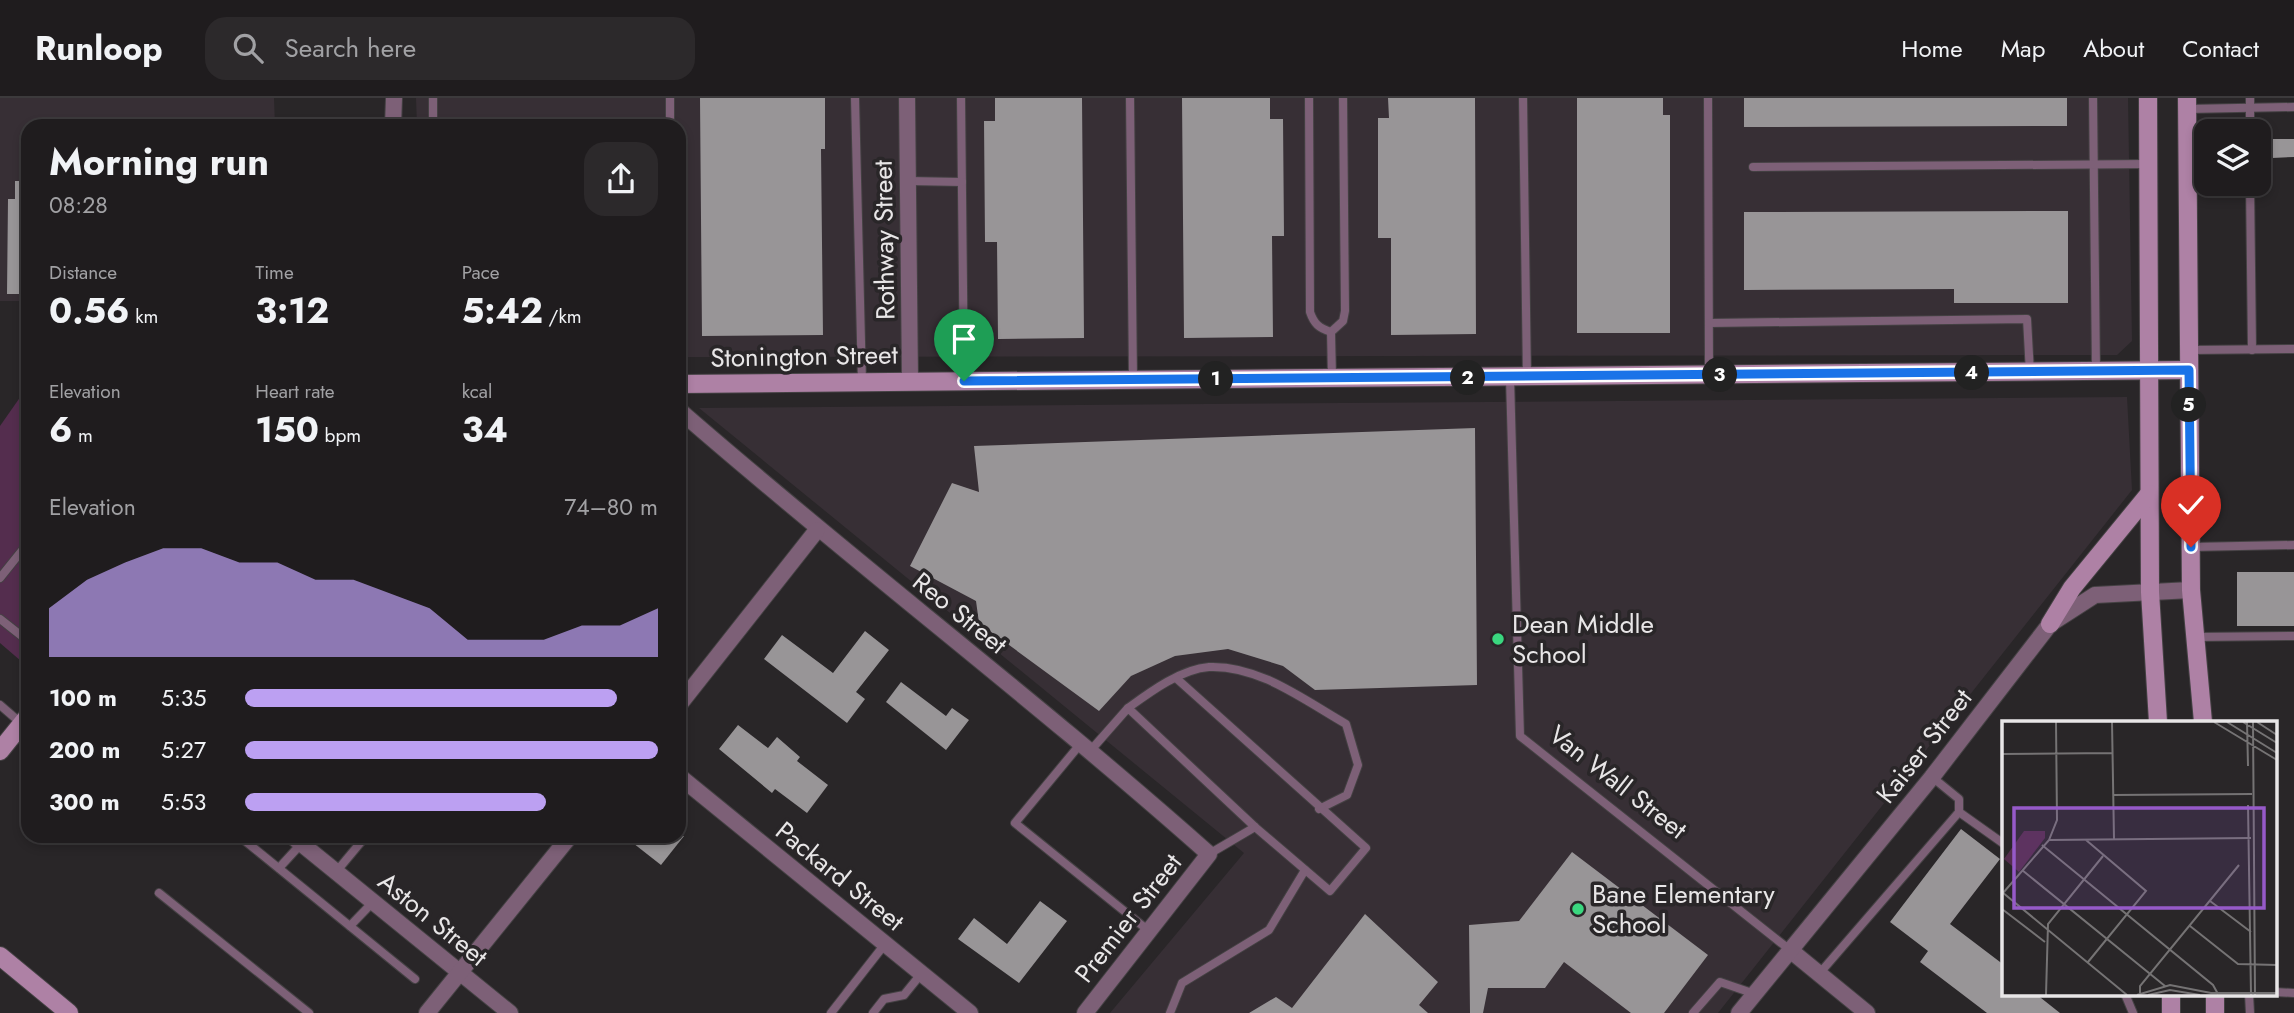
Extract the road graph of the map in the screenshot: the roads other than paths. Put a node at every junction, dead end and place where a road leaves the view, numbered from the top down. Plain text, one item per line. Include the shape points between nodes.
1 (394, 98) edge
2 (433, 98) edge
3 (670, 98) edge
4 (855, 98) edge
5 (907, 98) edge
6 (961, 98) edge
7 (1130, 98) edge
8 (1309, 98) edge
9 (1343, 98) edge
10 (1523, 98) edge
11 (1707, 98) edge
12 (2093, 98) edge
13 (2148, 98) edge
14 (2250, 98) edge
15 (2187, 104) edge
16 (2294, 107) edge
17 (2250, 108) junction
18 (393, 119) edge
19 (433, 119) edge
20 (670, 119) edge
21 (2250, 119) edge
22 (2094, 163) junction
23 (2148, 163) junction
24 (1753, 167) dead end
25 (908, 181) junction
26 (962, 182) junction
27 (2250, 196) edge
28 (1709, 323) junction
29 (1331, 332) junction
30 (2294, 349) edge
31 (2189, 350) junction
32 (2252, 350) junction
33 (2189, 370) junction
34 (2150, 371) junction
35 (2096, 372) junction
36 (2030, 373) junction
37 (1709, 375) junction
38 (1332, 378) junction
39 (1518, 378) junction
40 (1133, 380) junction
41 (910, 381) junction
42 (964, 381) junction
43 (862, 382) junction
44 (686, 384) edge
45 (686, 417) edge
46 (2150, 494) junction
47 (817, 530) junction
48 (2294, 545) edge
49 (2191, 547) junction
50 (21, 552) edge
51 (0, 578) edge
52 (2191, 590) junction
53 (2150, 592) junction
54 (0, 619) edge
55 (2050, 624) junction
56 (21, 636) edge
57 (2294, 636) edge
58 (2195, 637) junction
59 (1176, 678) junction
60 (686, 696) edge
61 (0, 705) edge
62 (1128, 708) junction
63 (21, 718) edge
64 (2158, 721) edge
65 (2203, 721) edge
66 (21, 725) edge
67 (1087, 746) junction
68 (0, 751) edge
69 (1932, 777) junction
70 (686, 782) edge
71 (1319, 808) junction
72 (1959, 812) junction
73 (1255, 827) junction
74 (248, 843) edge
75 (295, 843) edge
76 (301, 843) edge
77 (360, 843) edge
78 (564, 843) edge
79 (2002, 843) edge
80 (1209, 854) junction
81 (279, 868) junction
82 (1306, 870) junction
83 (336, 872) junction
84 (159, 893) dead end
85 (373, 902) junction
86 (350, 926) junction
87 (1149, 932) junction
88 (886, 944) junction
89 (1790, 950) junction
90 (0, 956) edge
91 (460, 972) junction
92 (921, 974) junction
93 (1819, 974) junction
94 (415, 979) dead end
95 (2276, 992) edge
96 (2294, 993) edge
97 (1755, 994) junction
98 (2126, 996) edge
99 (1090, 1011) edge
100 (69, 1013) edge
101 (309, 1013) edge
102 (427, 1013) edge
103 (510, 1013) edge
104 (831, 1013) edge
105 (873, 1013) edge
106 (970, 1013) edge
107 (1170, 1013) edge
108 (1693, 1013) edge
109 (1739, 1013) edge
110 (1867, 1013) edge
111 (2133, 1013) edge

1 - 18 street
2 - 19 lane
3 - 20 lane
4 - 43 lane
5 - 25 street, Rothway Street
6 - 26 lane
7 - 40 lane
8 - 29 lane via 1310,312 1321,329
9 - 29 lane via 1345,311 1343,321
10 - 39 lane
11 - 28 lane
12 - 22 lane
13 - 23 main road
14 - 17 lane
15 - 17 lane
15 - 31 main road
16 - 17 lane
17 - 21 lane
22 - 23 lane
22 - 24 lane
22 - 35 lane
23 - 34 main road
25 - 26 lane
25 - 41 street, Rothway Street
26 - 42 lane
27 - 32 lane
28 - 36 lane via 2028,319
28 - 37 lane
29 - 38 lane
30 - 32 lane
31 - 32 lane
31 - 33 main road
33 - 34 main road, Stonington Street
33 - 49 main road
34 - 35 main road, Stonington Street
34 - 46 main road
35 - 36 main road, Stonington Street
36 - 37 main road, Stonington Street
37 - 39 main road, Stonington Street
38 - 39 main road, Stonington Street
38 - 40 main road, Stonington Street
39 - 89 lane, Van Wall Street via 1520,736
40 - 42 main road, Stonington Street
41 - 42 main road, Stonington Street
41 - 43 main road, Stonington Street
43 - 44 main road, Stonington Street
45 - 47 street, Reo Street
46 - 53 main road
46 - 55 main road via 2072,588
47 - 60 street
47 - 67 street, Reo Street
48 - 49 lane
49 - 52 main road
50 - 51 lane
52 - 53 street, Kaiser Street
52 - 58 main road
53 - 55 street, Kaiser Street via 2095,595
53 - 64 main road
54 - 56 lane
55 - 69 street, Kaiser Street
57 - 58 lane
58 - 65 main road
59 - 62 lane
59 - 71 lane
59 - 71 lane via 1208,667 1258,674 1346,724 1358,765 1347,795
61 - 63 lane
62 - 67 lane
62 - 73 lane
66 - 68 main road
67 - 80 street, Reo Street
67 - 87 lane via 1016,823
69 - 72 lane via 1959,799
69 - 89 street, Kaiser Street
70 - 88 street, Packard Street
71 - 82 lane via 1366,848 1330,891
72 - 79 lane
72 - 93 lane
73 - 80 lane
73 - 82 lane
74 - 81 lane
75 - 81 lane
76 - 83 street, Aston Street
77 - 83 lane
78 - 91 street
80 - 87 street, Premier Street
81 - 86 lane
82 - 107 lane via 1269,930 1182,983
83 - 85 street, Aston Street
84 - 101 lane
85 - 86 lane
85 - 91 street, Aston Street
86 - 94 lane
87 - 99 street, Premier Street
88 - 92 street, Packard Street
88 - 104 lane
89 - 93 street, Van Wall Street
89 - 97 street, Kaiser Street
90 - 100 main road
91 - 102 street
91 - 103 street, Aston Street
92 - 105 lane via 904,995 884,999
92 - 106 street, Packard Street
93 - 110 street, Van Wall Street
95 - 96 lane
97 - 108 lane via 1720,982
97 - 109 street, Kaiser Street
98 - 111 lane

